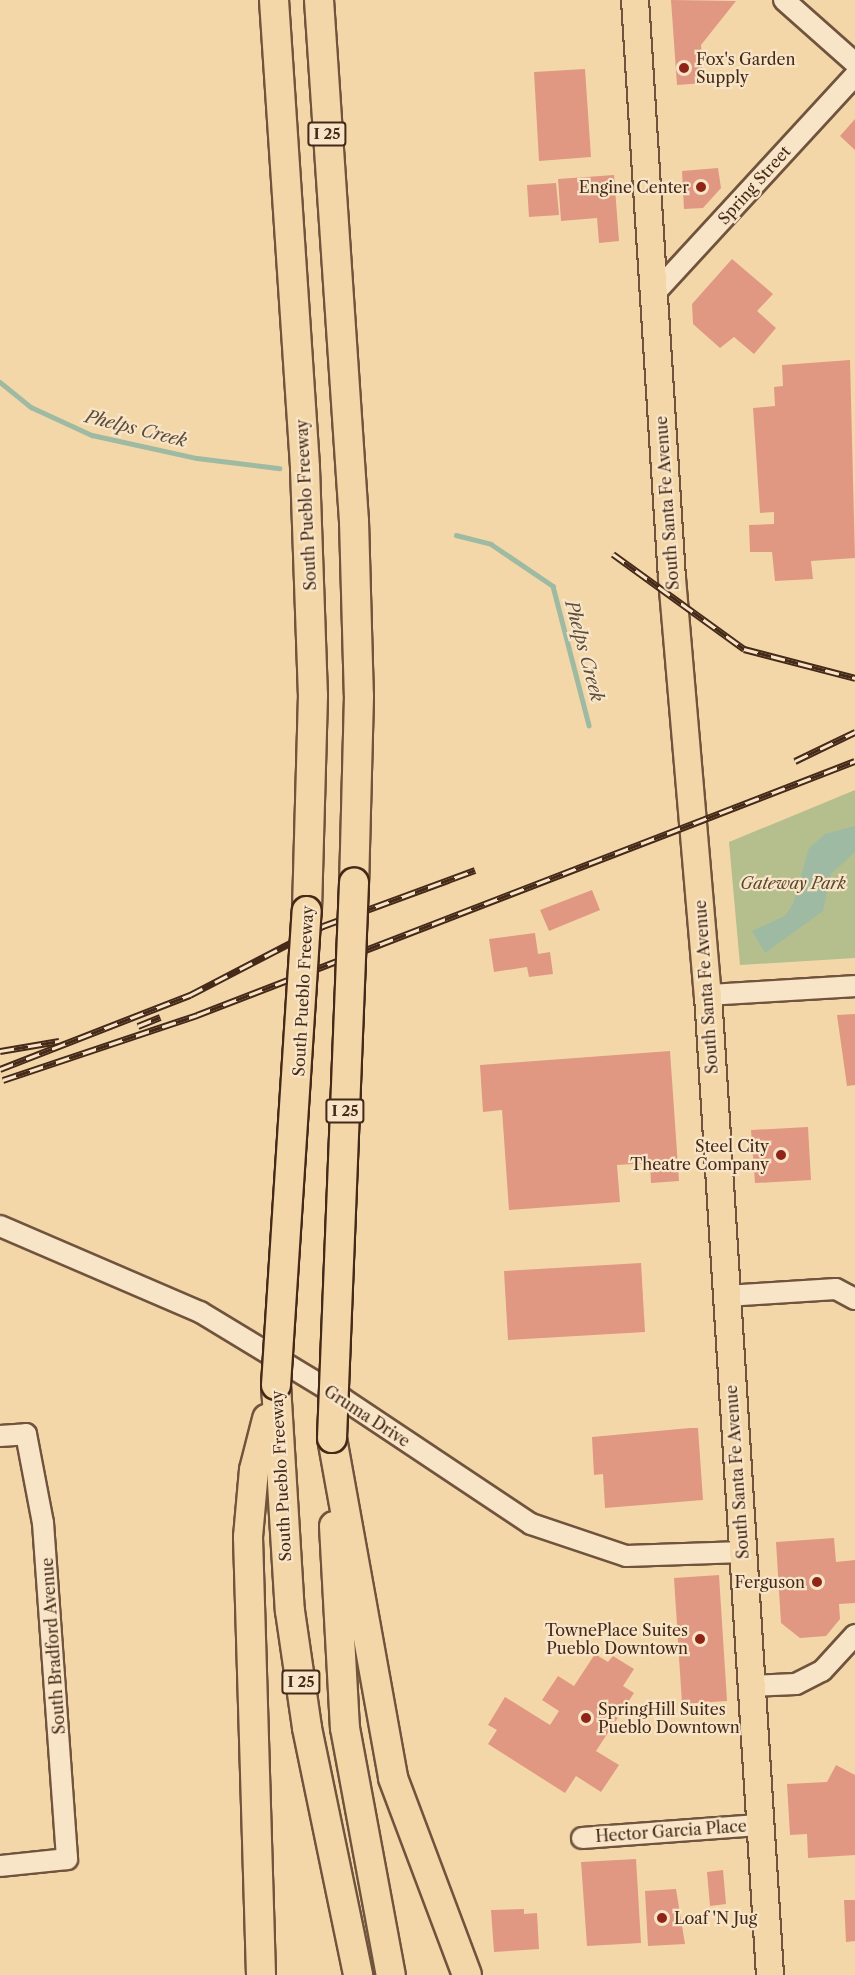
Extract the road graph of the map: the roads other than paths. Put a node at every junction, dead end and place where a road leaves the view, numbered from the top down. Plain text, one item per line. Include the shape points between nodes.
1 (274, 0) edge
2 (319, 0) edge
3 (635, 0) edge
4 (784, 0) edge
5 (855, 63) edge
6 (855, 75) edge
7 (653, 295) junction
8 (855, 986) edge
9 (708, 996) junction
10 (0, 1226) edge
11 (726, 1296) junction
12 (855, 1299) edge
13 (276, 1385) junction
14 (0, 1436) edge
15 (332, 1438) junction
16 (743, 1552) junction
17 (855, 1635) edge
18 (750, 1686) junction
19 (759, 1825) junction
20 (582, 1838) dead end
21 (0, 1866) edge
22 (261, 1975) edge
23 (358, 1975) edge
24 (391, 1975) edge
25 (467, 1975) edge
26 (770, 1975) edge

1 - 13 highway, South Pueblo Freeway / I 25, bridge via 305,468 313,695 307,911
2 - 15 highway, I 25, bridge via 354,521 359,696
3 - 7 main road, South Santa Fe Avenue
4 - 5 street
6 - 7 street, Spring Street
7 - 9 main road, South Santa Fe Avenue
8 - 9 street
9 - 11 main road, South Santa Fe Avenue
10 - 16 street, Gruma Drive via 200,1312 531,1524 586,1547 626,1556
11 - 12 street via 836,1289
11 - 16 main road, South Santa Fe Avenue
13 - 22 highway via 254,1470 248,1537
13 - 23 highway, South Pueblo Freeway / I 25 via 290,1611 308,1728
14 - 21 street, South Bradford Avenue via 26,1434 45,1539 67,1859
15 - 24 highway, I 25 via 336,1626 345,1728
15 - 25 highway via 393,1778
16 - 18 main road, South Santa Fe Avenue
17 - 18 street via 822,1671 796,1684
18 - 19 main road, South Santa Fe Avenue
19 - 20 street, Hector Garcia Place
19 - 26 main road, South Santa Fe Avenue

